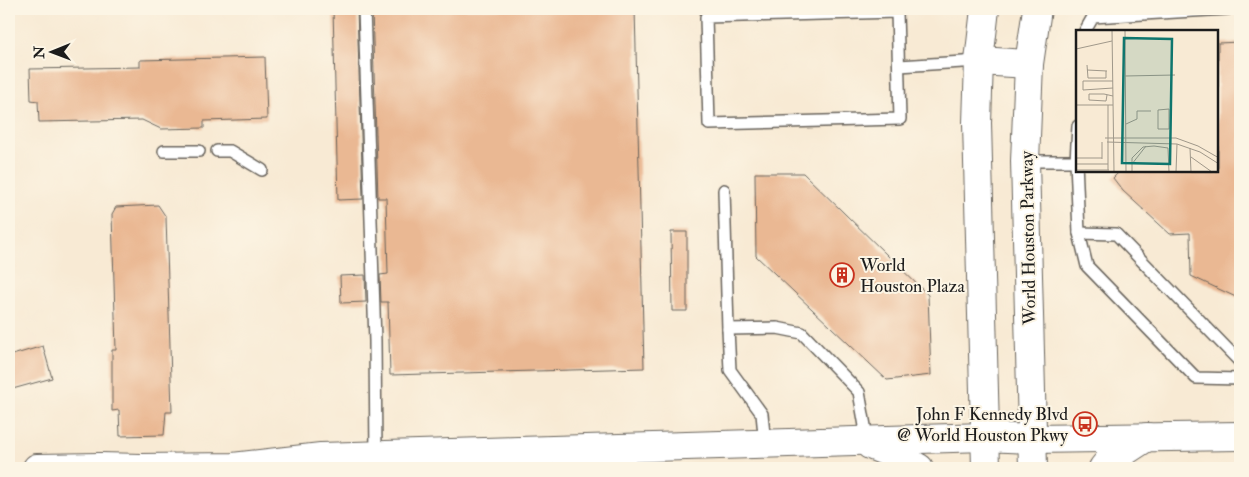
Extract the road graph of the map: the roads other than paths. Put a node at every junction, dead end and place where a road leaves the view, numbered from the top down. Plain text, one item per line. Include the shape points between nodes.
1 (364, 9) edge
2 (985, 9) edge
3 (1036, 9) edge
4 (1227, 9) edge
5 (1086, 30) edge
6 (979, 61) junction
7 (1029, 64) junction
8 (899, 66) junction
9 (164, 151) dead end
10 (199, 151) dead end
11 (216, 151) dead end
12 (1025, 161) junction
13 (1076, 161) edge
14 (262, 170) dead end
15 (1076, 172) edge
16 (724, 190) dead end
17 (1079, 233) junction
18 (728, 329) junction
19 (1240, 362) edge
20 (1240, 379) edge
21 (1149, 436) junction
22 (1240, 436) edge
23 (985, 437) junction
24 (1033, 439) junction
25 (860, 441) junction
26 (765, 444) junction
27 (376, 456) junction
28 (321, 457) junction
29 (37, 468) edge
30 (142, 468) edge
31 (296, 468) edge
32 (918, 468) edge
33 (986, 468) edge
34 (1033, 468) edge
35 (1103, 468) edge

1 - 27 lane
2 - 6 main road
3 - 7 main road, World Houston Parkway
4 - 5 lane via 1093,17
6 - 7 main road
6 - 8 lane
6 - 23 main road via 977,123
7 - 12 main road, World Houston Parkway
8 - 8 lane via 897,12 706,17 709,124 900,120
9 - 10 lane
11 - 14 lane via 230,151
12 - 13 lane
12 - 24 main road, World Houston Parkway
15 - 17 lane
16 - 18 lane
17 - 19 lane via 1116,234
17 - 20 lane via 1087,266 1196,378
18 - 25 lane via 778,328 802,333 859,392 865,426
18 - 26 lane via 730,370 762,414
21 - 22 main road
21 - 24 main road
21 - 35 main road
23 - 24 main road
23 - 25 main road
23 - 33 main road
24 - 34 main road, World Houston Parkway
25 - 26 main road
25 - 32 main road
26 - 27 main road
27 - 28 main road
28 - 30 main road via 233,467
28 - 31 main road
29 - 30 main road

